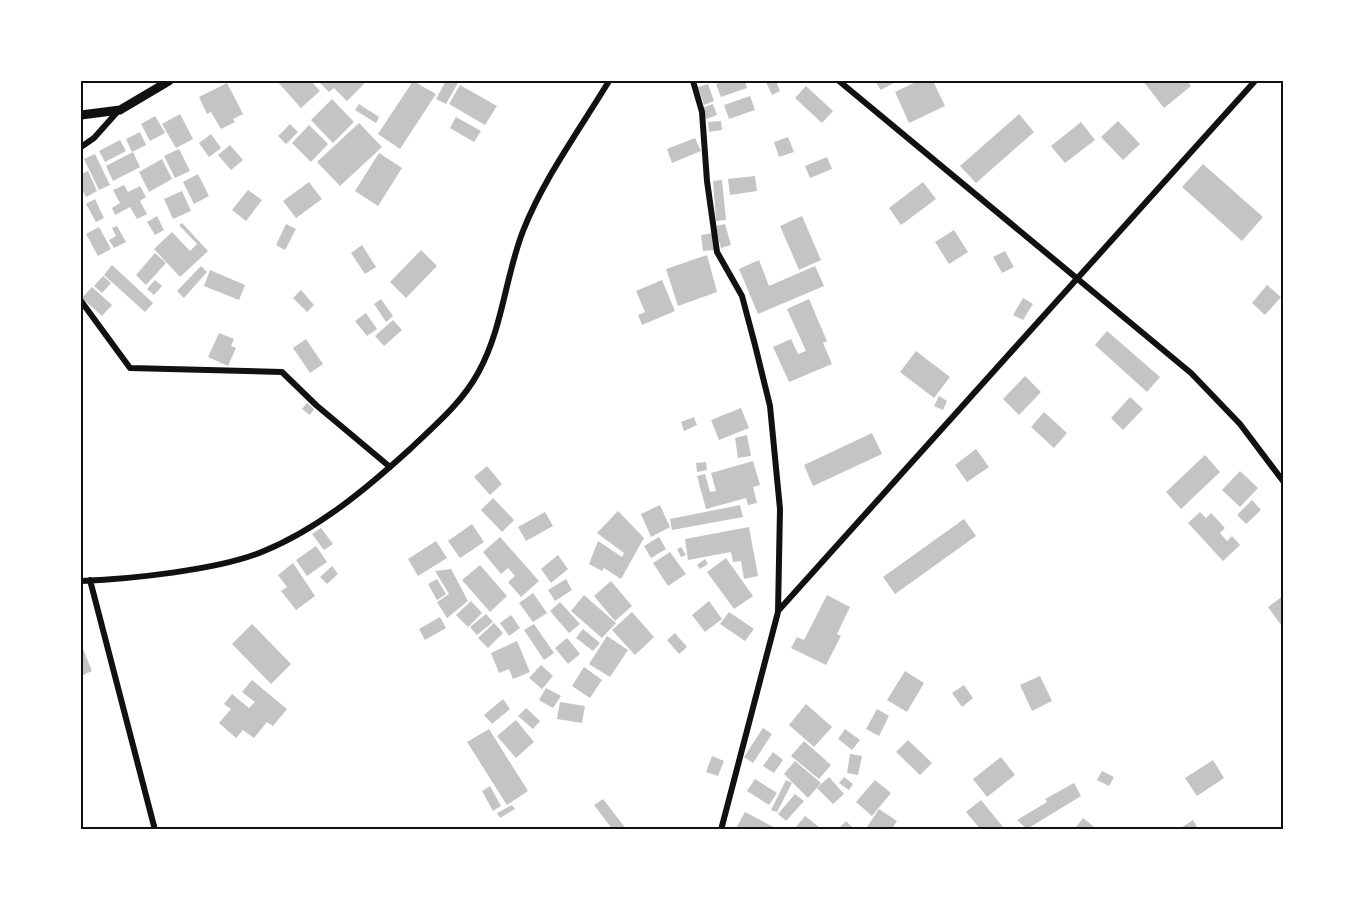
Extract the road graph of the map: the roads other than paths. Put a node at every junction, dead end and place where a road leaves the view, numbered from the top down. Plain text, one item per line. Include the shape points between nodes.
1 (169, 81) edge
2 (609, 81) edge
3 (693, 81) edge
4 (839, 81) edge
5 (1255, 81) edge
6 (120, 110) junction
7 (81, 115) edge
8 (81, 147) edge
9 (1078, 278) junction
10 (81, 301) edge
11 (390, 467) junction
12 (1283, 481) edge
13 (81, 580) edge
14 (90, 580) junction
15 (778, 612) junction
16 (155, 830) edge
17 (721, 830) edge

1 - 6 street
2 - 11 street via 522,232 495,338 478,374 450,412
3 - 15 street via 702,112 717,252 742,296 770,406 780,509
4 - 9 street
5 - 9 street
6 - 7 street
6 - 8 street
9 - 12 street via 1191,373 1240,424
9 - 15 street
10 - 11 street via 130,368 282,372
11 - 14 street via 297,536 262,552 223,563
13 - 14 street
14 - 16 street
15 - 17 street

